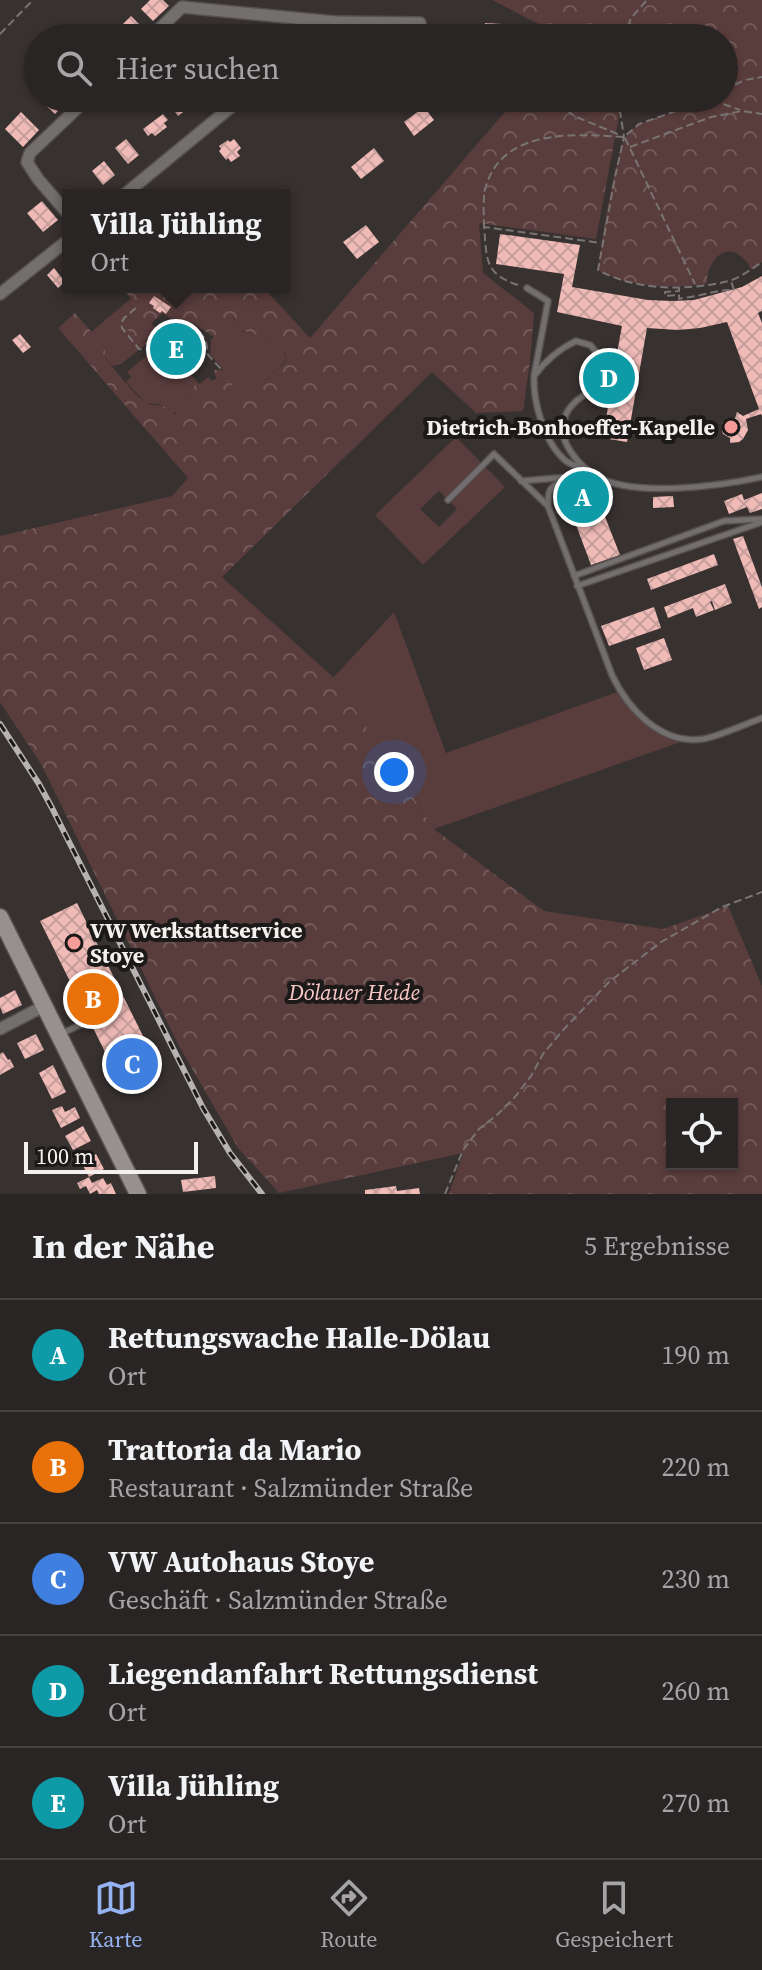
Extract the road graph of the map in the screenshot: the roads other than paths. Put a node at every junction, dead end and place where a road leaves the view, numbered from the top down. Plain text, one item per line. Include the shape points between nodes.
1 (335, 22) junction
2 (420, 23) dead end
3 (164, 24) edge
4 (332, 24) edge
5 (73, 112) edge
6 (225, 112) edge
7 (131, 189) edge
8 (62, 207) edge
9 (62, 245) edge
10 (527, 288) road end
11 (0, 294) edge
12 (534, 376) junction
13 (585, 469) junction
14 (569, 477) junction
15 (762, 477) edge
16 (521, 481) junction
17 (448, 500) dead end
18 (548, 506) junction
19 (762, 520) edge
20 (724, 521) junction
21 (731, 531) junction
22 (574, 576) junction
23 (577, 586) junction
24 (762, 718) edge
25 (0, 917) edge
26 (44, 1006) junction
27 (84, 1023) dead end
28 (0, 1029) edge
29 (59, 1036) junction
30 (138, 1194) edge

1 - 2 street
1 - 3 street via 182,7
1 - 4 street
5 - 8 street via 27,162
6 - 7 street
9 - 11 street
10 - 12 lane via 548,301
12 - 13 lane via 545,430 565,460
12 - 13 lane via 561,348 576,341 590,345 600,356 599,388 577,399 564,419 565,441
13 - 14 lane
13 - 15 lane via 603,480 640,487 711,486
14 - 16 lane
14 - 18 lane via 551,487
16 - 17 lane via 494,454
16 - 18 lane
18 - 22 lane
19 - 20 lane
19 - 21 lane
20 - 21 lane
20 - 22 lane
21 - 23 lane
22 - 23 lane
23 - 24 lane via 620,691 650,725 673,736 704,739
25 - 26 main road
26 - 28 street
26 - 29 main road
27 - 29 lane
29 - 30 main road

